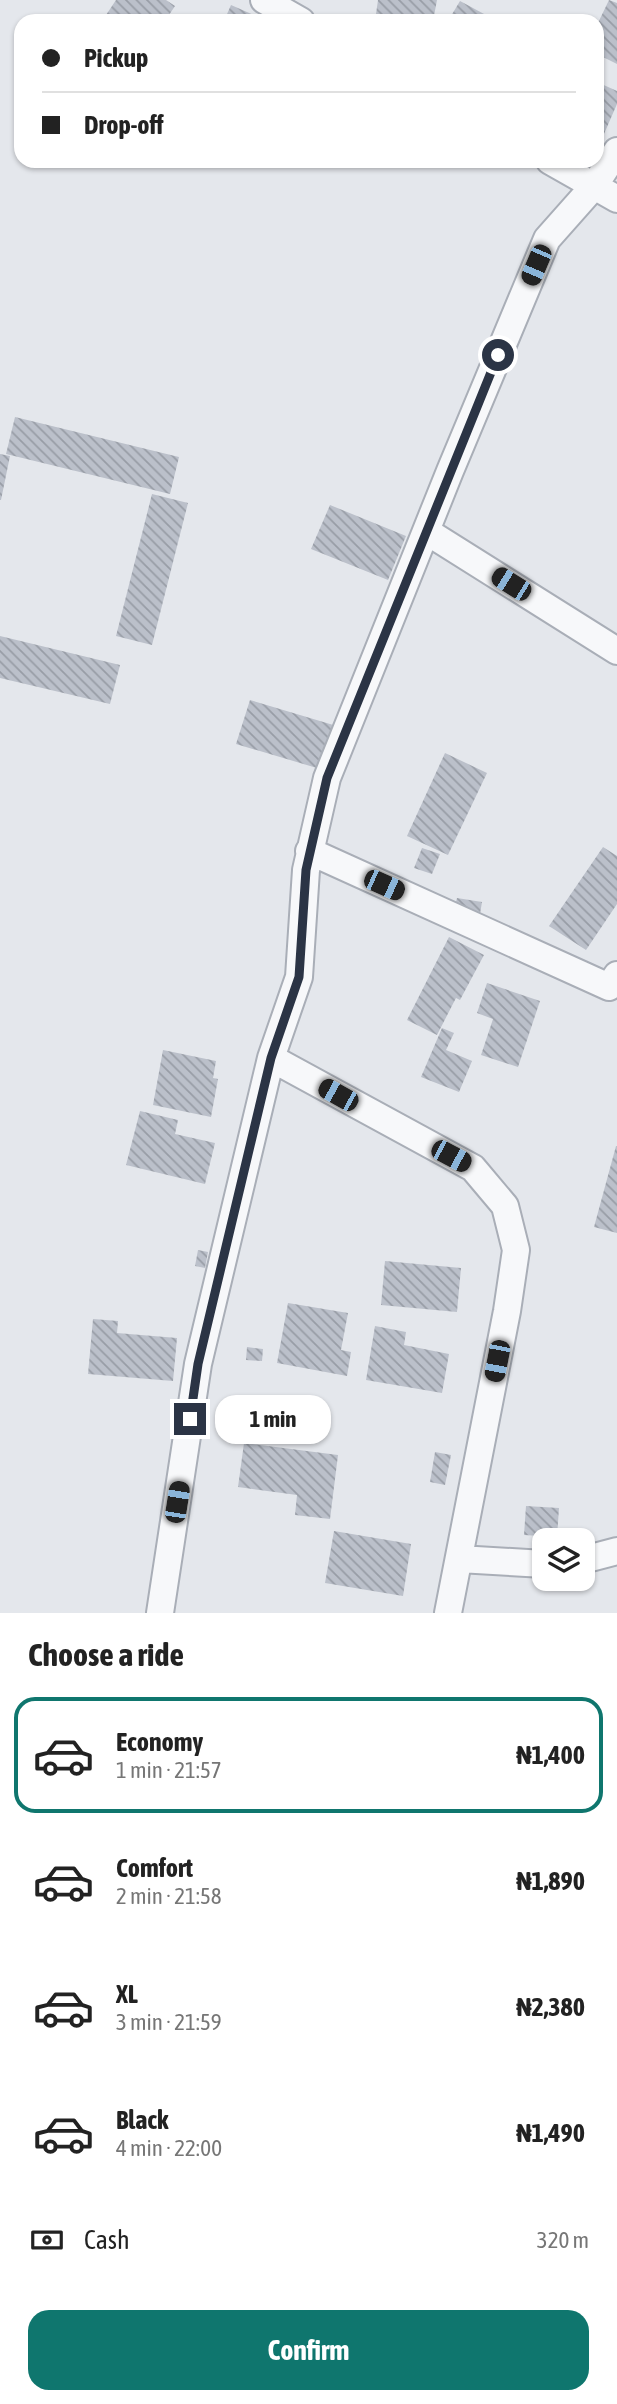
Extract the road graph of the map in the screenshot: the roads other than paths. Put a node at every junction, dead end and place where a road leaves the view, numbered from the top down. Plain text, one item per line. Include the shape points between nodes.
1 (264, 0) edge
2 (289, 14) edge
3 (617, 151) edge
4 (562, 168) edge
5 (594, 186) junction
6 (617, 199) edge
7 (426, 531) junction
8 (617, 650) edge
9 (309, 852) junction
10 (617, 975) edge
11 (271, 1058) junction
12 (617, 1551) edge
13 (595, 1557) edge
14 (459, 1559) junction
15 (532, 1563) edge
16 (160, 1613) edge
17 (448, 1613) edge

1 - 2 street
3 - 5 street
4 - 5 street
5 - 6 street
5 - 7 street via 547,239
7 - 8 street
7 - 9 street via 327,778
9 - 10 street via 609,987
9 - 11 street via 299,977
11 - 14 street via 473,1168 505,1206 516,1250
11 - 16 street via 198,1364
12 - 13 street
14 - 15 street
14 - 17 street

